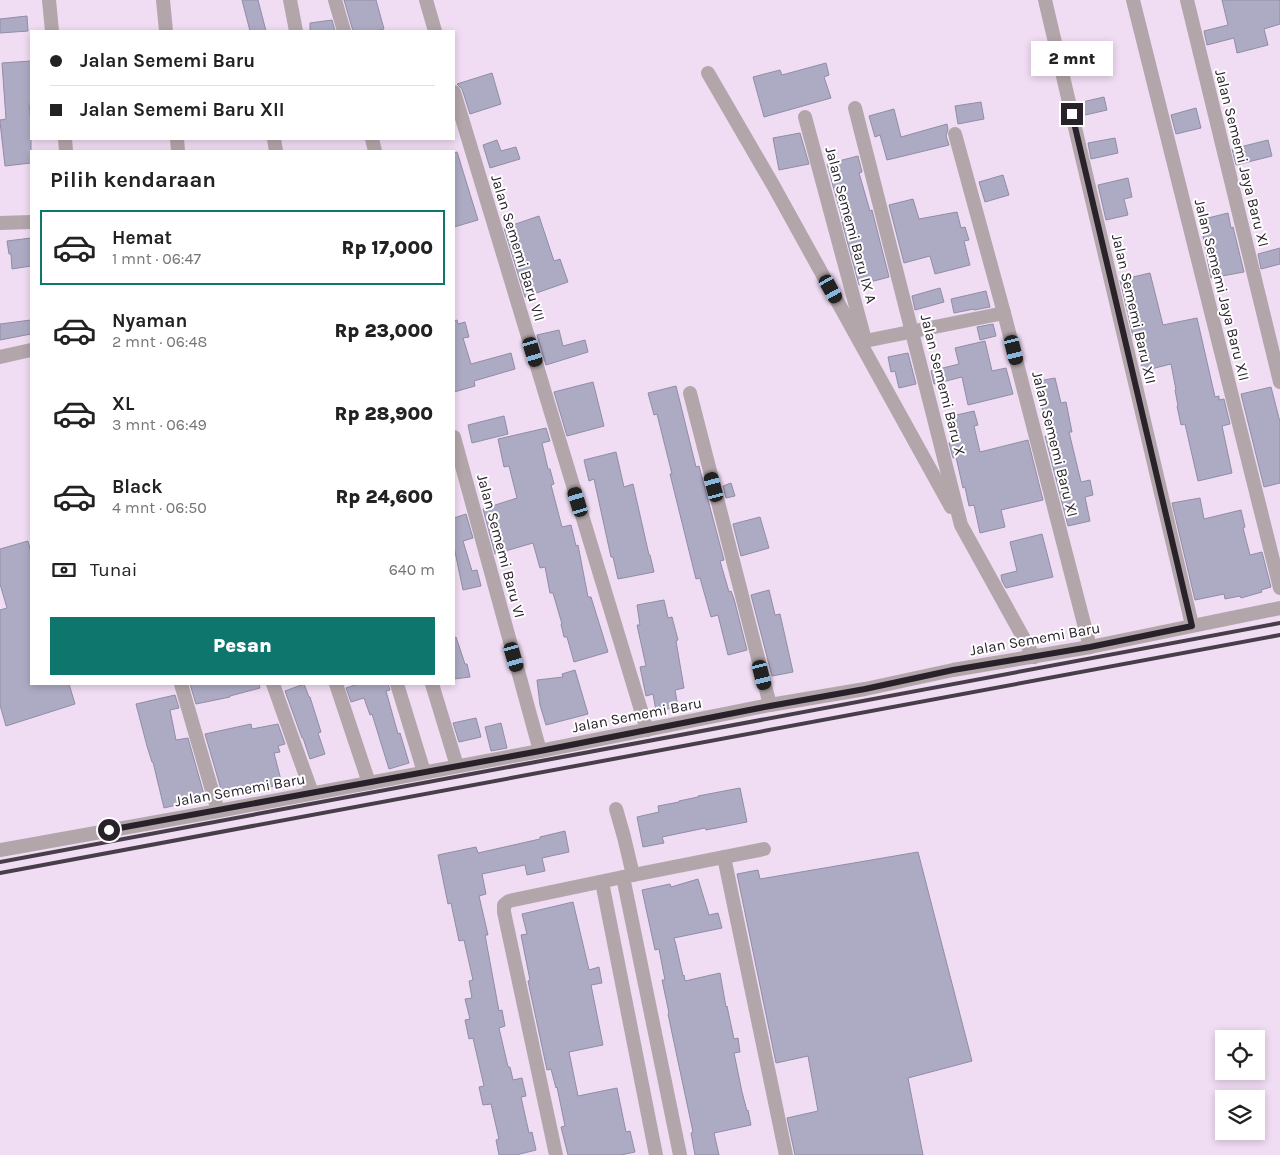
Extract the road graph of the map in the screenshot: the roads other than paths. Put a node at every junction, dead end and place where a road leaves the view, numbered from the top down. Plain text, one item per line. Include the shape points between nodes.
1 (48, 0) edge
2 (163, 0) edge
3 (290, 0) edge
4 (335, 0) edge
5 (426, 0) edge
6 (1045, 0) edge
7 (1133, 0) edge
8 (1187, 0) edge
9 (52, 30) edge
10 (166, 30) edge
11 (296, 30) edge
12 (344, 30) edge
13 (435, 30) edge
14 (708, 73) dead end
15 (455, 95) edge
16 (855, 108) dead end
17 (805, 117) dead end
18 (955, 134) dead end
19 (30, 222) edge
20 (0, 223) edge
21 (1004, 313) junction
22 (912, 331) junction
23 (862, 341) junction
24 (30, 350) edge
25 (0, 357) edge
26 (1280, 382) edge
27 (690, 393) dead end
28 (455, 441) edge
29 (961, 525) junction
30 (1280, 588) edge
31 (1280, 608) edge
32 (1192, 626) junction
33 (1090, 647) junction
34 (1034, 656) junction
35 (181, 685) edge
36 (273, 685) edge
37 (336, 685) edge
38 (397, 685) edge
39 (432, 685) edge
40 (770, 706) junction
41 (647, 730) junction
42 (540, 751) junction
43 (457, 766) junction
44 (424, 772) junction
45 (368, 783) junction
46 (312, 793) junction
47 (616, 808) dead end
48 (218, 811) junction
49 (764, 849) dead end
50 (0, 850) edge
51 (724, 857) junction
52 (628, 876) junction
53 (602, 882) junction
54 (675, 1128) junction
55 (652, 1135) junction
56 (556, 1155) edge
57 (656, 1155) edge
58 (680, 1155) edge
59 (786, 1155) edge

1 - 9 street
2 - 10 street
3 - 11 street
4 - 12 street
5 - 13 street
6 - 32 street, Jalan Sememi Baru XII
7 - 30 street, Jalan Sememi Jaya Baru XII
8 - 26 street, Jalan Sememi Jaya Baru XI
14 - 23 street
15 - 41 street, Jalan Sememi Baru VII
16 - 22 street, Jalan Sememi Baru X
17 - 23 street, Jalan Sememi Baru IX A
18 - 21 street, Jalan Sememi Baru XI
19 - 20 street
21 - 22 street
21 - 33 street, Jalan Sememi Baru XI
22 - 23 street
22 - 29 street, Jalan Sememi Baru X
23 - 29 street
24 - 25 street
27 - 40 street
28 - 42 street, Jalan Sememi Baru VI
29 - 34 street, Jalan Sememi Baru X
31 - 32 street, Jalan Sememi Baru
32 - 33 street, Jalan Sememi Baru
33 - 34 street, Jalan Sememi Baru
34 - 40 street, Jalan Sememi Baru
35 - 48 street
36 - 46 street
37 - 45 street
38 - 44 street
39 - 43 street
40 - 41 street, Jalan Sememi Baru
41 - 42 street, Jalan Sememi Baru
42 - 43 street, Jalan Sememi Baru
43 - 44 street, Jalan Sememi Baru
44 - 45 street, Jalan Sememi Baru
45 - 46 street, Jalan Sememi Baru
46 - 48 street, Jalan Sememi Baru
47 - 52 street via 624,837
48 - 50 street, Jalan Sememi Baru
49 - 51 street
51 - 52 street
51 - 59 street
52 - 53 street
52 - 54 street
53 - 55 street
53 - 56 street via 509,901 504,905
54 - 55 street
54 - 58 street
55 - 57 street

